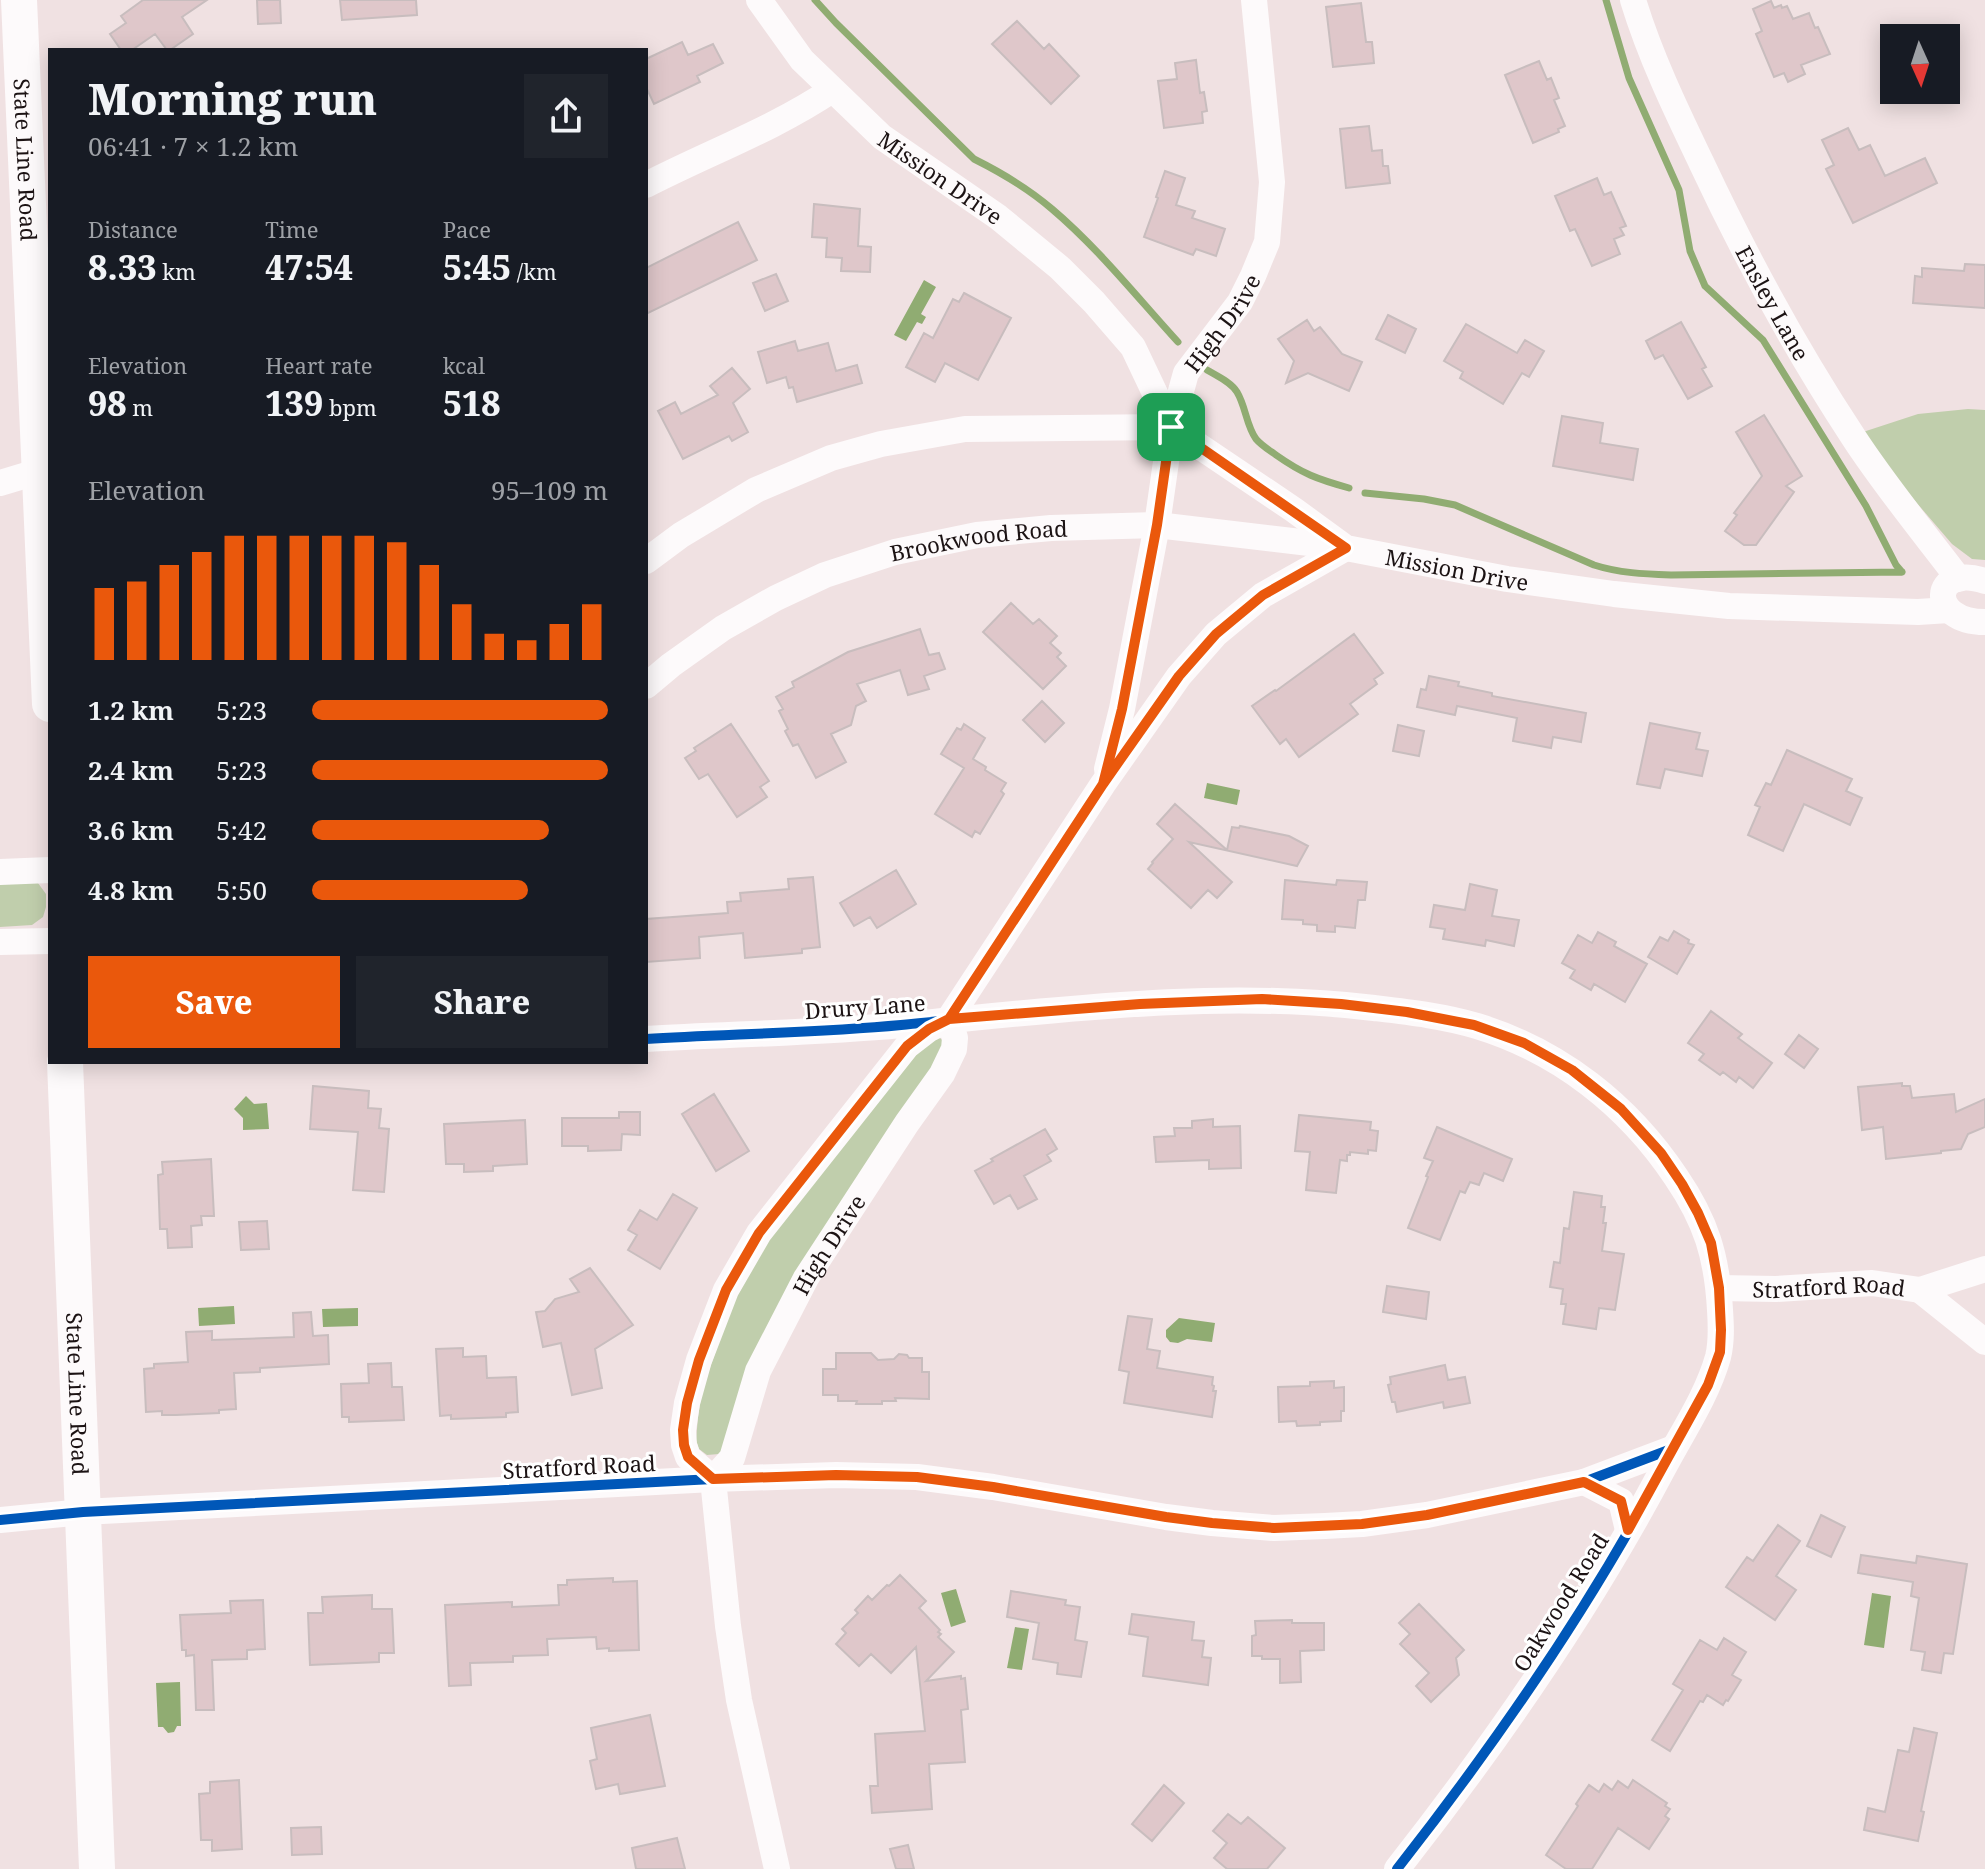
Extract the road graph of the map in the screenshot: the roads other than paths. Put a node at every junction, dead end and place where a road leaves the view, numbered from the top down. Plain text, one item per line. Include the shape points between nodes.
1 (19, 0) edge
2 (759, 0) edge
3 (1254, 0) edge
4 (1633, 0) edge
5 (832, 90) junction
6 (648, 184) edge
7 (1171, 427) junction
8 (45, 470) edge
9 (0, 483) edge
10 (1157, 525) junction
11 (1346, 548) junction
12 (648, 560) edge
13 (1972, 580) edge
14 (48, 610) edge
15 (1949, 610) junction
16 (1985, 622) edge
17 (648, 684) edge
18 (1103, 784) junction
19 (48, 870) edge
20 (0, 872) edge
21 (48, 941) edge
22 (0, 942) edge
23 (949, 1019) junction
24 (648, 1039) edge
25 (65, 1064) edge
26 (1985, 1269) edge
27 (1719, 1288) junction
28 (1920, 1290) junction
29 (1985, 1342) edge
30 (1674, 1448) junction
31 (713, 1479) junction
32 (1584, 1482) junction
33 (83, 1512) junction
34 (0, 1520) edge
35 (1628, 1530) junction
36 (97, 1869) edge
37 (777, 1869) edge
38 (1397, 1869) edge

1 - 8 main road, State Line Road
2 - 5 street, Mission Drive via 802,60
3 - 7 street, High Drive via 1272,182 1267,242 1240,302 1186,373
4 - 13 street, Ensley Lane via 1684,126 1789,334 1854,439
5 - 6 street via 769,127
5 - 7 street, Mission Drive via 882,137 998,217 1060,268 1133,347
7 - 10 street, High Drive
7 - 11 street, Mission Drive
7 - 12 street via 965,429 881,444 831,458 756,490
8 - 9 street
8 - 14 main road, State Line Road
10 - 11 street, Brookwood Road
10 - 17 street, Brookwood Road via 977,535 895,552 776,598 723,628
10 - 18 street, High Drive
11 - 15 street, Mission Drive via 1507,579 1729,606
11 - 18 street, High Drive via 1263,595 1216,634 1179,676
13 - 15 street via 1945,586 1943,600
15 - 16 street
18 - 23 street, High Drive
19 - 20 street
21 - 22 street
23 - 24 street, Drury Lane
23 - 27 street, Drury Lane via 1262,999 1407,1012 1474,1025 1524,1043 1572,1070 1621,1109 1661,1153 1698,1213 1711,1243
23 - 31 street, High Drive via 954,1049 942,1074 806,1278 758,1371 732,1458
23 - 31 street, High Drive via 907,1046 759,1233 726,1290 699,1360 683,1430 688,1457
25 - 33 main road, State Line Road
26 - 28 street, Stratford Road
27 - 28 street, Stratford Road via 1872,1283
27 - 30 street, Oakwood Road via 1720,1352
28 - 29 street
30 - 32 street, Stratford Road
30 - 35 street, Oakwood Road
31 - 32 street, Stratford Road via 917,1477 1177,1519 1274,1528 1414,1517
31 - 33 street, Stratford Road
31 - 37 street via 739,1700
32 - 35 street via 1621,1501
33 - 34 street, Stratford Road
33 - 36 main road, State Line Road
35 - 38 street, Oakwood Road via 1503,1726

